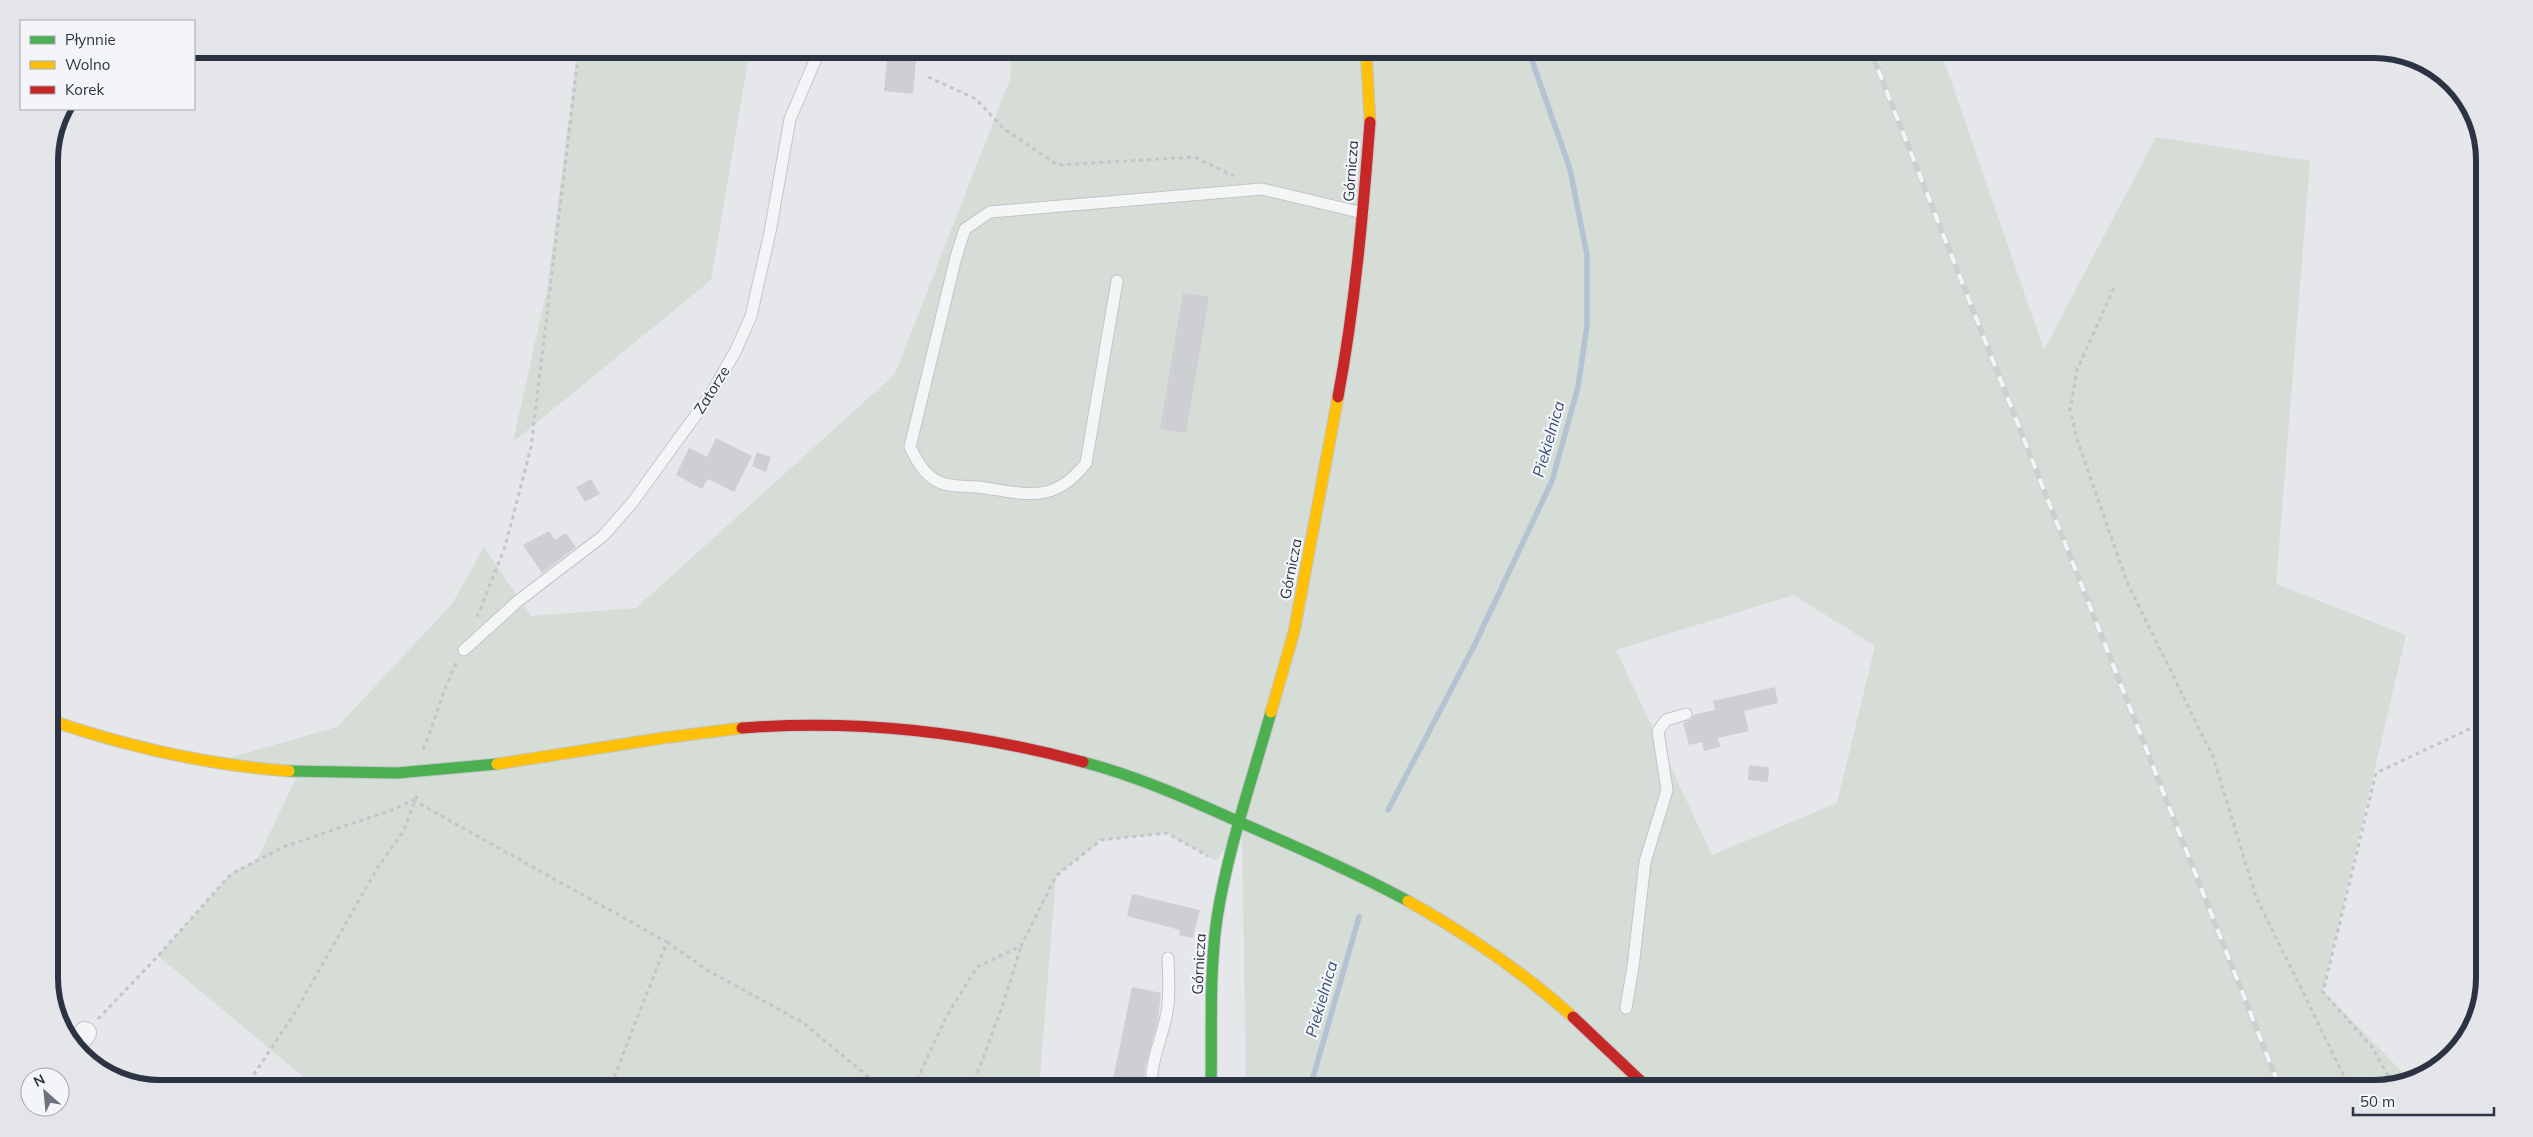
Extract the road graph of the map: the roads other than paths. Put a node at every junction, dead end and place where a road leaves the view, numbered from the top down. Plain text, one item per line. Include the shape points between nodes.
1 (816, 58) edge
2 (1367, 58) edge
3 (1363, 213) junction
4 (1117, 281) dead end
5 (464, 650) road end
6 (1686, 714) dead end
7 (58, 723) edge
8 (1242, 823) junction
9 (1168, 958) dead end
10 (1626, 1008) dead end
11 (1153, 1080) edge
12 (1210, 1080) edge
13 (1639, 1080) edge

1 - 5 lane, Zatorze via 790,119 751,316 711,394 638,495 603,536 518,601
2 - 3 main road, Górnicza via 1370,116
3 - 4 lane via 1262,189 990,212 965,229 910,447 919,466 940,482 1037,495 1060,489 1076,477 1086,463
3 - 8 main road, Górnicza via 1344,360 1294,632
6 - 10 lane via 1666,720 1658,731 1667,790 1645,862
7 - 8 main road via 175,756 236,766 361,774 488,765 692,733 770,726 897,728 1052,753 1133,778
8 - 12 main road, Górnicza via 1224,879 1217,919
8 - 13 main road via 1322,857 1428,912 1478,943 1548,994
9 - 11 lane via 1170,989

